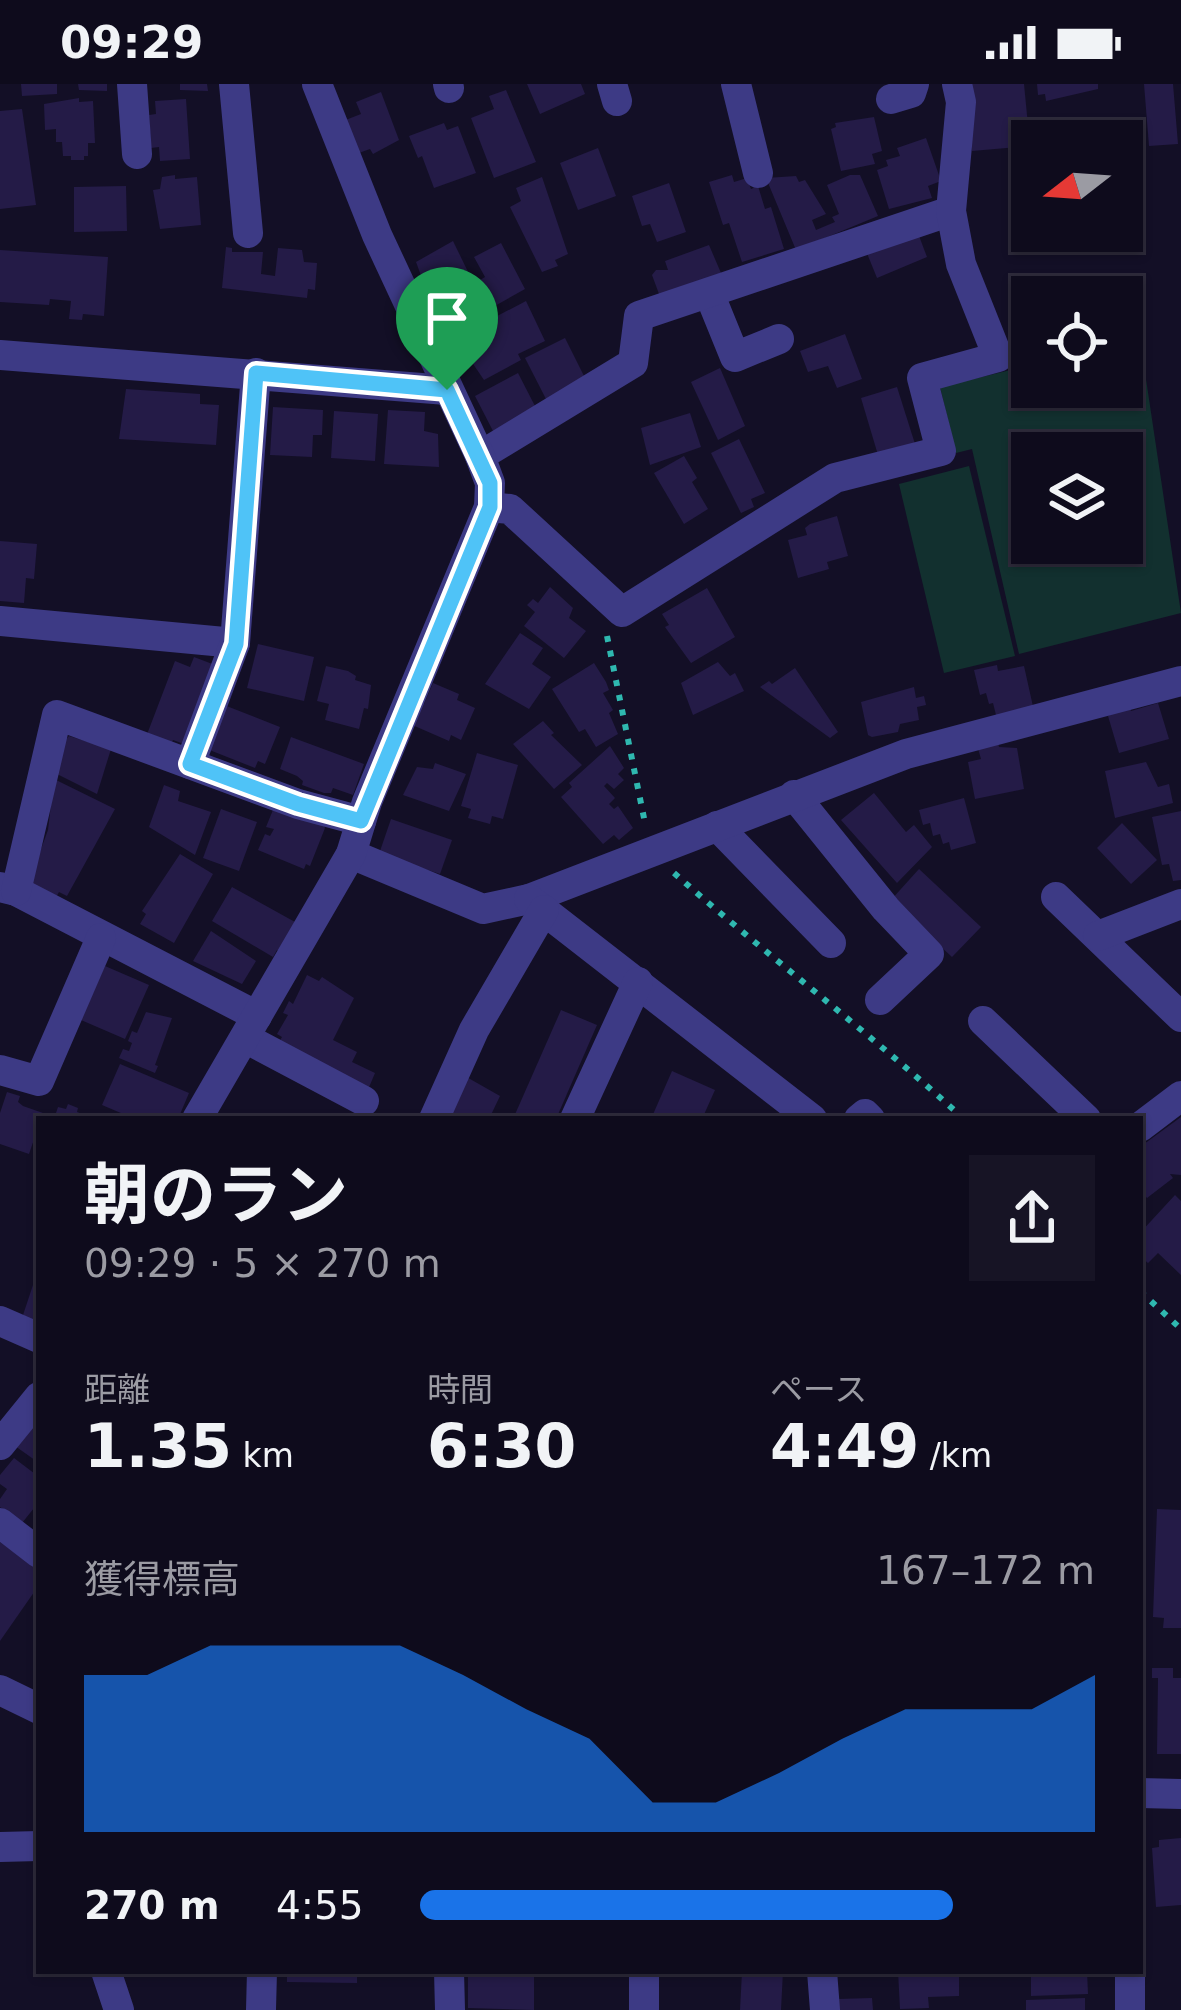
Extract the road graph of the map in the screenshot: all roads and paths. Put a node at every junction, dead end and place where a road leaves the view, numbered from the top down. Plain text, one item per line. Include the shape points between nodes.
1 (132, 84) edge
2 (235, 84) edge
3 (317, 84) edge
4 (736, 84) edge
5 (957, 84) edge
6 (137, 154) dead end
7 (758, 173) dead end
8 (950, 211) junction
9 (248, 233) dead end
10 (709, 293) junction
11 (779, 339) dead end
12 (0, 355) edge
13 (256, 373) junction
14 (447, 390) junction
15 (480, 457) junction
16 (490, 507) junction
17 (0, 621) edge
18 (236, 644) junction
19 (1181, 682) edge
20 (190, 764) junction
21 (794, 795) junction
22 (361, 821) junction
23 (717, 826) junction
24 (351, 854) junction
25 (8, 889) edge
26 (1056, 897) dead end
27 (1181, 904) edge
28 (536, 905) junction
29 (1098, 936) junction
30 (101, 938) junction
31 (832, 943) dead end
32 (638, 982) junction
33 (880, 1000) dead end
34 (1181, 1017) edge
35 (983, 1021) dead end
36 (251, 1027) junction
37 (0, 1070) edge
38 (1181, 1096) edge
39 (364, 1101) dead end
40 (199, 1116) edge
41 (435, 1116) edge
42 (575, 1116) edge
43 (808, 1116) edge
44 (1083, 1116) edge
45 (1143, 1125) edge
46 (1143, 1294) edge
47 (0, 1321) edge
48 (1181, 1329) edge
49 (36, 1337) edge
50 (36, 1401) edge
51 (0, 1445) edge
52 (0, 1523) edge
53 (36, 1551) edge
54 (0, 1690) edge
55 (36, 1708) edge
56 (1143, 1793) edge
57 (1181, 1794) edge
58 (36, 1846) edge
59 (0, 1847) edge
60 (107, 1974) edge
61 (262, 1974) edge
62 (449, 1974) edge
63 (644, 1974) edge
64 (822, 1974) edge
65 (1130, 1974) edge
66 (119, 2010) edge
67 (261, 2010) edge
68 (450, 2010) edge
69 (644, 2010) edge
70 (825, 2010) edge
71 (1130, 2010) edge

1 - 6 street
2 - 9 street
3 - 14 street
4 - 7 street
5 - 8 street
8 - 10 street
8 - 16 street via 998,357 922,378 941,451 835,478 622,612 510,509
10 - 11 street via 735,357
10 - 15 street via 639,316 633,363
12 - 13 street
13 - 14 street
13 - 18 street
14 - 15 street
15 - 16 street
16 - 22 street
17 - 18 street
18 - 20 street
19 - 21 street via 906,754
20 - 22 street
20 - 25 street via 57,715
21 - 23 street
21 - 33 street via 929,954
22 - 24 street
23 - 28 street
23 - 31 street
24 - 28 street via 483,910
24 - 36 street
25 - 30 street
26 - 29 street
27 - 29 street
28 - 32 street
28 - 41 street
29 - 34 street
30 - 36 street
30 - 37 street via 39,1082
32 - 42 street
32 - 43 street
35 - 44 street
36 - 39 street
36 - 40 street
38 - 45 street
46 - 48 path
47 - 49 street
50 - 51 street
52 - 53 street
54 - 55 street
56 - 57 street
58 - 59 street
60 - 66 street
61 - 67 street
62 - 68 street
63 - 69 street
64 - 70 street
65 - 71 street

